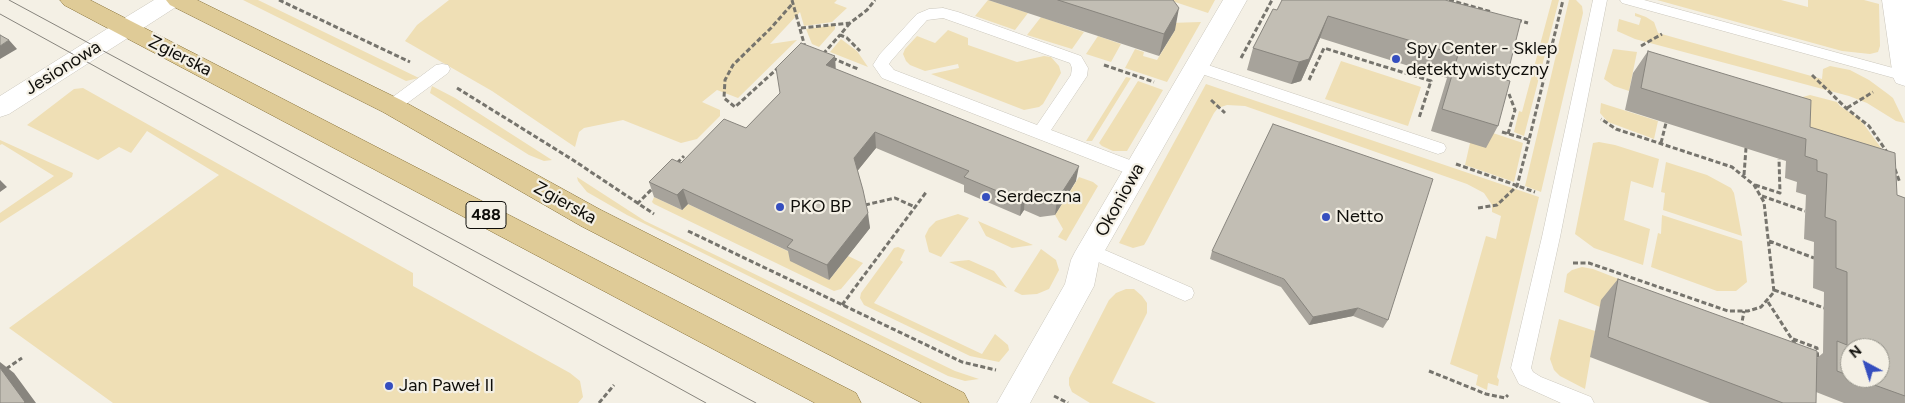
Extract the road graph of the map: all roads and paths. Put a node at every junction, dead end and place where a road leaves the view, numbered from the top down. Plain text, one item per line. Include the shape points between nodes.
1 (72, 0) edge
2 (171, 0) edge
3 (178, 0) edge
4 (279, 0) edge
5 (875, 0) edge
6 (1235, 0) edge
7 (1272, 0) edge
8 (1449, 0) edge
9 (1563, 0) edge
10 (1600, 0) edge
11 (1627, 0) edge
12 (1894, 0) edge
13 (792, 1) edge
14 (1493, 13) edge
15 (1511, 18) edge
16 (850, 23) junction
17 (1528, 23) dead end
18 (126, 28) junction
19 (801, 28) junction
20 (1662, 31) dead end
21 (840, 35) junction
22 (1641, 46) dead end
23 (806, 48) edge
24 (862, 53) dead end
25 (822, 55) edge
26 (1241, 59) dead end
27 (1078, 64) junction
28 (1196, 66) junction
29 (438, 71) junction
30 (1803, 72) dead end
31 (1905, 77) edge
32 (1181, 92) junction
33 (1882, 93) dead end
34 (1508, 94) edge
35 (1299, 101) junction
36 (392, 106) junction
37 (735, 107) dead end
38 (0, 108) edge
39 (1846, 108) junction
40 (1597, 113) dead end
41 (1666, 123) dead end
42 (1041, 132) junction
43 (1502, 132) edge
44 (1508, 134) junction
45 (1411, 139) junction
46 (1529, 140) junction
47 (1661, 143) junction
48 (1438, 148) joint
49 (1746, 148) dead end
50 (684, 156) dead end
51 (1891, 157) edge
52 (1779, 159) dead end
53 (1894, 166) edge
54 (671, 170) edge
55 (1137, 170) junction
56 (1744, 176) junction
57 (1900, 182) dead end
58 (657, 183) edge
59 (1754, 185) junction
60 (1517, 186) junction
61 (1530, 190) dead end
62 (927, 191) dead end
63 (1762, 196) junction
64 (637, 204) junction
65 (865, 205) edge
66 (915, 207) junction
67 (1478, 208) dead end
68 (1805, 211) dead end
69 (655, 215) dead end
70 (682, 228) dead end
71 (1769, 241) junction
72 (1091, 251) junction
73 (1814, 258) dead end
74 (1566, 266) dead end
75 (1653, 286) junction
76 (1774, 290) junction
77 (1651, 293) edge
78 (1185, 294) dead end
79 (1768, 302) junction
80 (842, 305) junction
81 (1824, 308) dead end
82 (1744, 311) junction
83 (1740, 335) edge
84 (1793, 339) junction
85 (1800, 353) edge
86 (22, 358) dead end
87 (1818, 363) edge
88 (1429, 371) dead end
89 (1003, 372) dead end
90 (0, 373) edge
91 (614, 386) dead end
92 (1486, 394) dead end
93 (1059, 398) dead end
94 (600, 403) edge
95 (845, 403) edge
96 (953, 403) edge
97 (1013, 403) edge
98 (1068, 403) edge
99 (1584, 403) edge

1 - 18 main road, Zgierska / 488
2 - 18 street, Jesionowa
3 - 36 main road, Zgierska
4 - 29 path
5 - 16 path
6 - 28 street, Okoniowa
7 - 26 path
8 - 14 path
9 - 46 path
10 - 99 lane via 1521,368 1526,378 1534,383
11 - 31 lane
12 - 31 street
13 - 19 path
13 - 37 path via 771,28 733,65 725,80 724,98
15 - 17 path
16 - 19 path
16 - 21 path
18 - 38 street, Jesionowa
18 - 95 main road, Zgierska / 488
19 - 23 path
20 - 22 path via 1664,33
21 - 24 path
21 - 25 path
27 - 32 path via 1107,65
27 - 42 lane via 1079,76
27 - 42 lane via 1068,56 943,13 922,17 881,65 888,74
28 - 32 street, Okoniowa
28 - 35 lane
29 - 36 lane
29 - 64 path
30 - 39 path via 1812,75
32 - 55 street, Okoniowa
33 - 39 path via 1874,91
34 - 44 path via 1515,110
35 - 45 lane
35 - 45 path via 1324,48 1431,81
36 - 96 main road, Zgierska via 600,222
39 - 51 path via 1869,126
40 - 47 path via 1612,127
41 - 47 path
42 - 55 lane
43 - 44 path
44 - 46 path
45 - 48 lane
46 - 60 path
47 - 56 path via 1722,163
48 - 60 path via 1459,166
49 - 56 path
50 - 54 path
52 - 59 path via 1780,193
53 - 57 path
55 - 72 street, Okoniowa
56 - 59 path
58 - 64 path
59 - 63 path
60 - 61 path
60 - 67 path via 1497,205
62 - 66 path
63 - 68 path
63 - 71 path
64 - 69 path
65 - 66 path via 895,198
66 - 80 path
70 - 80 path
71 - 73 path
71 - 76 path
72 - 78 lane
72 - 97 street, Okoniowa via 1079,286
74 - 75 path via 1576,262 1589,263
75 - 77 path
75 - 82 path via 1720,309
76 - 79 path
76 - 81 path
79 - 82 path
79 - 84 path
80 - 89 path via 962,362
82 - 83 path
84 - 85 path
84 - 87 path via 1818,348
86 - 90 path
88 - 92 path
91 - 94 path
93 - 98 path

